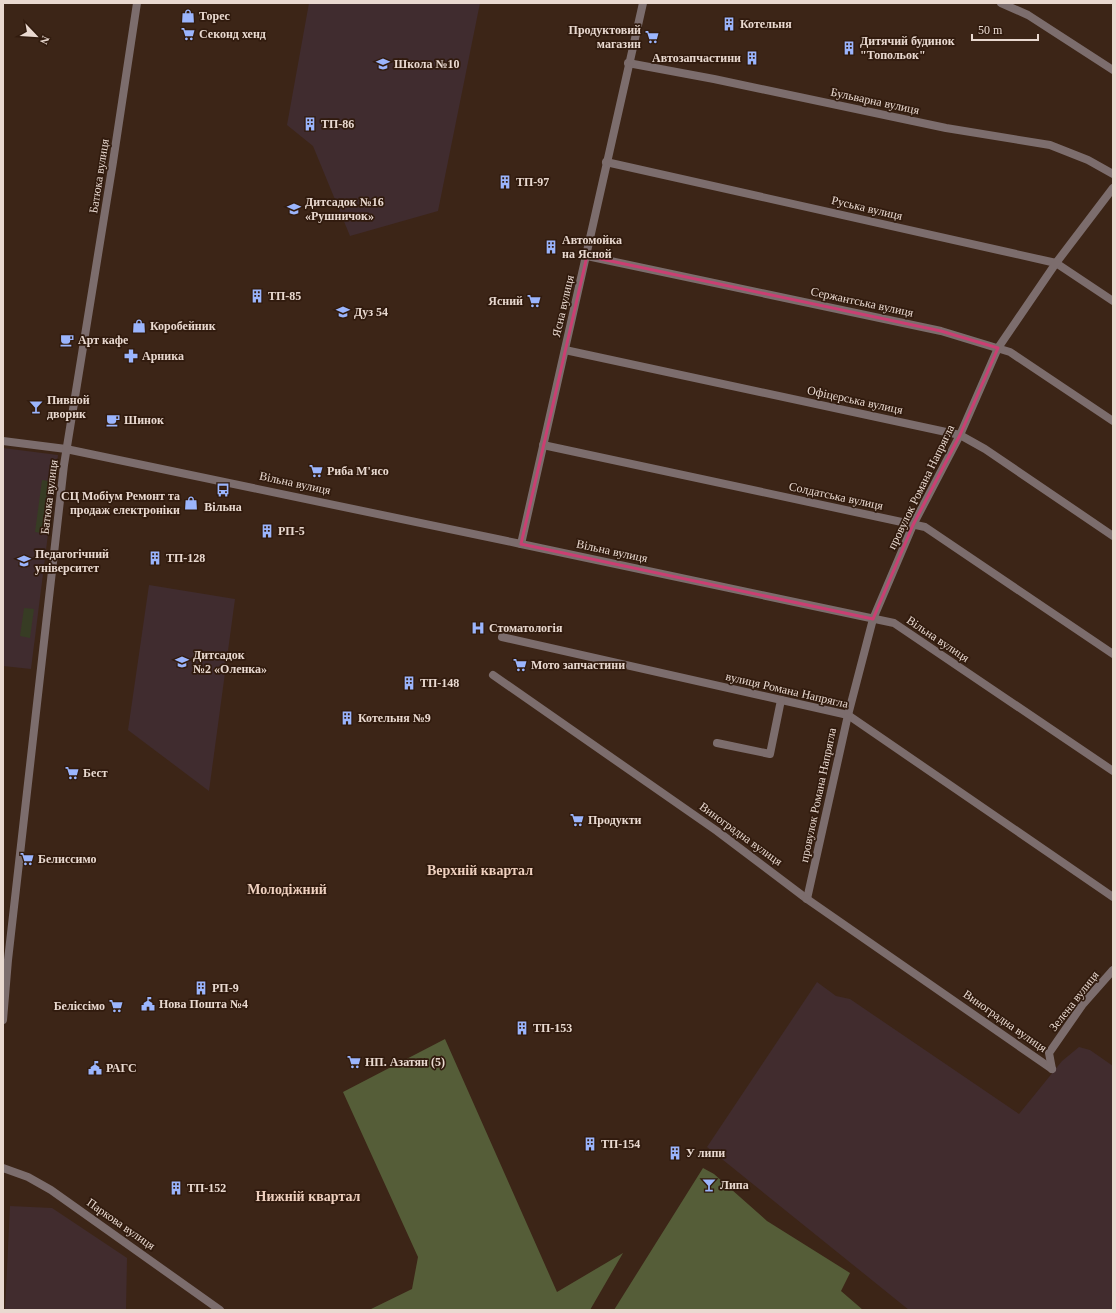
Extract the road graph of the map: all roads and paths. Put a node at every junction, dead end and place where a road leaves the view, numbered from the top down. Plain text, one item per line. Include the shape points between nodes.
1 (137, 3) edge
2 (642, 3) edge
3 (1001, 3) edge
4 (628, 63) junction
5 (1113, 70) edge
6 (606, 162) junction
7 (1113, 174) edge
8 (1113, 188) edge
9 (587, 256) junction
10 (1056, 263) junction
11 (1113, 301) edge
12 (998, 348) junction
13 (565, 350) junction
14 (1113, 421) edge
15 (960, 435) junction
16 (3, 441) edge
17 (543, 445) junction
18 (66, 449) junction
19 (913, 525) junction
20 (1113, 536) edge
21 (520, 544) junction
22 (874, 619) junction
23 (502, 637) dead end
24 (1113, 654) edge
25 (493, 675) dead end
26 (781, 700) junction
27 (848, 715) junction
28 (717, 743) dead end
29 (1113, 772) edge
30 (1113, 897) edge
31 (807, 899) junction
32 (1113, 970) edge
33 (3, 1020) edge
34 (1052, 1069) joint
35 (3, 1168) edge
36 (220, 1310) edge

1 - 18 street, Батюка вулиця
2 - 4 street, Ясна вулиця
3 - 5 street via 1028,15
4 - 6 street, Ясна вулиця
4 - 7 street, Бульварна вулиця via 946,128 1050,145 1088,160
6 - 9 street, Ясна вулиця
6 - 10 street, Руська вулиця
8 - 10 street, провулок Романа Напрягла
9 - 12 street, Сержантська вулиця via 941,331
9 - 13 street, Ясна вулиця
10 - 11 street, Руська вулиця
10 - 12 street, провулок Романа Напрягла
12 - 14 street, Сержантська вулиця via 1010,352
12 - 15 street, провулок Романа Напрягла
13 - 15 street, Офіцерська вулиця
13 - 17 street, Ясна вулиця
15 - 19 street, провулок Романа Напрягла
15 - 20 street, Офіцерська вулиця via 985,449
16 - 18 street, Вільна вулиця
17 - 19 street, Солдатська вулиця
17 - 21 street, Ясна вулиця
18 - 21 street, Вільна вулиця
18 - 33 street, Батюка вулиця
19 - 22 street, провулок Романа Напрягла
19 - 24 street, Солдатська вулиця via 925,527
21 - 22 street, Вільна вулиця
22 - 27 street, провулок Романа Напрягла
22 - 29 street, Вільна вулиця via 894,623
23 - 26 street, вулиця Романа Напрягла
25 - 31 street, Виноградна вулиця via 717,831
26 - 27 street, вулиця Романа Напрягла
26 - 28 street via 770,754
27 - 30 street, вулиця Романа Напрягла
27 - 31 street, провулок Романа Напрягла
31 - 34 street, Виноградна вулиця
32 - 34 street, Зелена вулиця via 1084,1004 1049,1053
35 - 36 street, Паркова вулиця via 28,1176 51,1190

